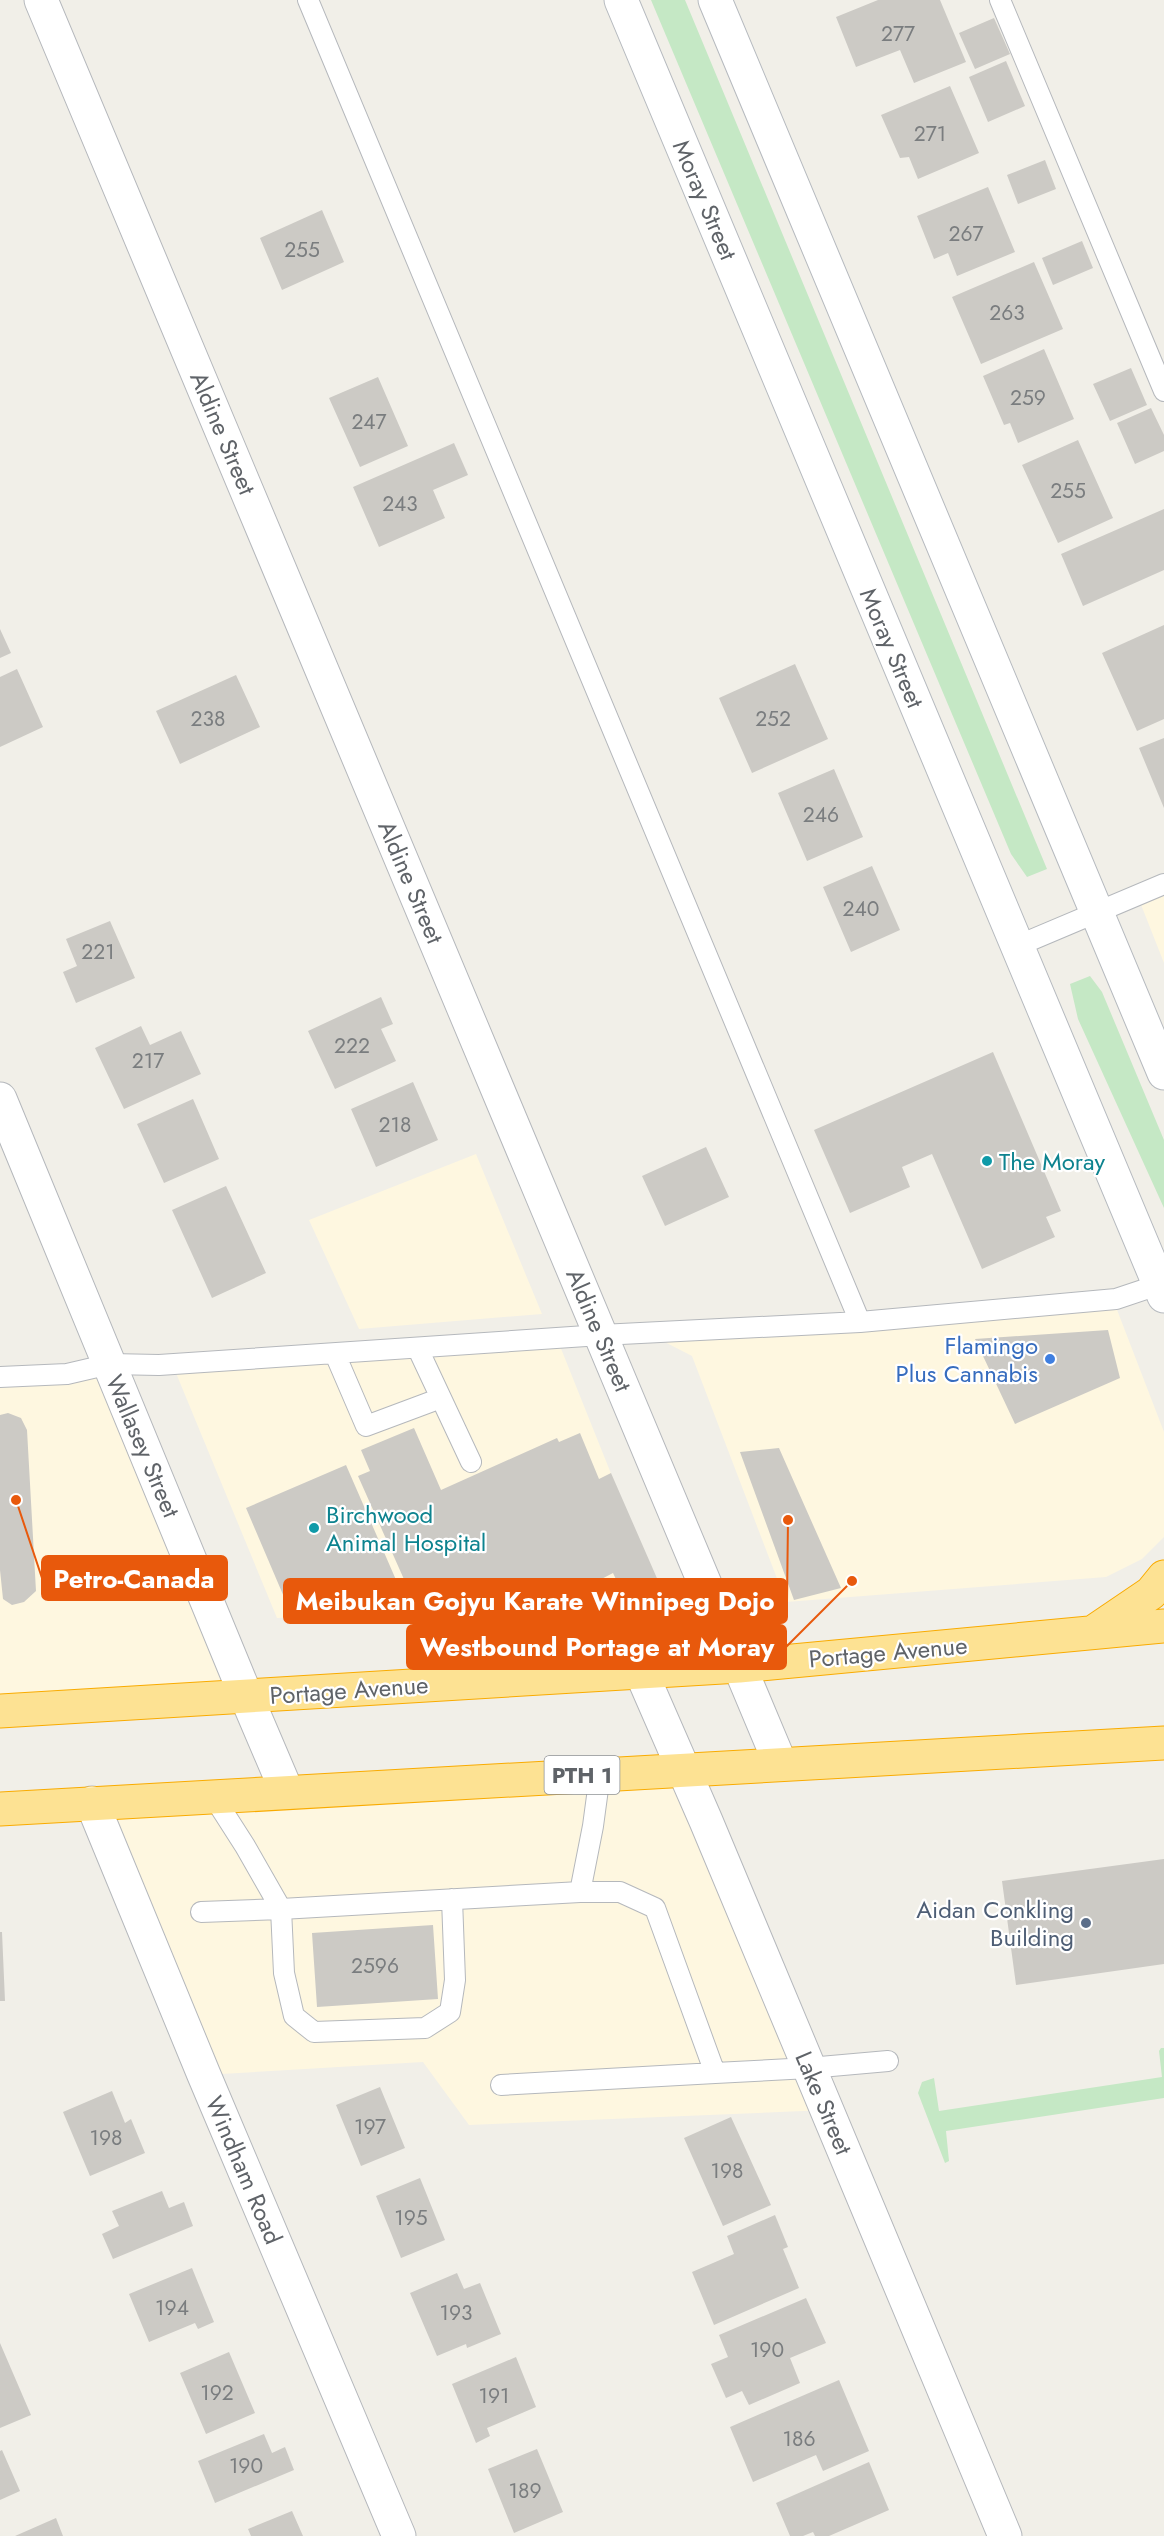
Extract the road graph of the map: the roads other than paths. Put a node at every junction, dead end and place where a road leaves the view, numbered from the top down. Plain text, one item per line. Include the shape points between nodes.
1 (41, 0) edge
2 (308, 0) edge
3 (621, 0) edge
4 (716, 0) edge
5 (1000, 0) edge
6 (1164, 391) edge
7 (1164, 885) edge
8 (1099, 912) junction
9 (1017, 946) junction
10 (1164, 1073) edge
11 (0, 1099) edge
12 (1163, 1288) edge
13 (860, 1322) junction
14 (601, 1335) junction
15 (418, 1349) junction
16 (335, 1354) junction
17 (110, 1364) junction
18 (0, 1377) edge
19 (441, 1398) junction
20 (471, 1462) dead end
21 (1164, 1577) edge
22 (1164, 1626) edge
23 (1094, 1631) junction
24 (739, 1666) junction
25 (641, 1672) junction
26 (246, 1696) junction
27 (0, 1711) edge
28 (1164, 1743) edge
29 (780, 1763) junction
30 (685, 1769) junction
31 (600, 1774) junction
32 (287, 1792) junction
33 (213, 1796) junction
34 (92, 1803) junction
35 (0, 1809) edge
36 (580, 1892) junction
37 (452, 1899) junction
38 (281, 1909) junction
39 (201, 1912) dead end
40 (888, 2061) dead end
41 (809, 2068) junction
42 (715, 2073) junction
43 (501, 2085) dead end
44 (399, 2536) edge
45 (1005, 2536) edge

1 - 14 street, Aldine Street
2 - 13 lane
3 - 9 street, Moray Street
4 - 8 street
5 - 6 lane
7 - 8 lane
8 - 9 lane
8 - 10 street
9 - 12 street, Moray Street
11 - 17 street, Wallasey Street
12 - 13 lane via 1116,1299
13 - 14 lane
14 - 15 lane
14 - 24 street, Aldine Street
15 - 16 lane
15 - 19 lane
16 - 17 lane via 159,1365
16 - 19 lane via 366,1426
17 - 18 lane via 67,1374
17 - 26 street, Wallasey Street
19 - 20 lane
21 - 23 highway via 1151,1593
22 - 23 highway, Portage Avenue
23 - 24 highway, Portage Avenue
24 - 25 highway, Portage Avenue
24 - 29 street, Aldine Street
25 - 26 highway, Portage Avenue
25 - 30 street, Lake Street
26 - 27 highway, Portage Avenue
26 - 32 street, Wallasey Street
28 - 29 highway, PTH 1
29 - 30 highway, PTH 1
30 - 31 highway, PTH 1
30 - 41 street, Lake Street
31 - 32 highway, PTH 1
31 - 36 lane
32 - 33 highway, PTH 1
33 - 34 highway, PTH 1
33 - 38 lane
34 - 35 highway, PTH 1
34 - 44 street, Windham Road
36 - 37 lane
36 - 42 lane via 620,1892 655,1908
37 - 38 lane
37 - 38 lane via 454,1980 450,2012 425,2028 314,2032 294,2016 284,1973
38 - 39 lane
40 - 41 lane
41 - 42 lane
41 - 45 street, Lake Street
42 - 43 lane

